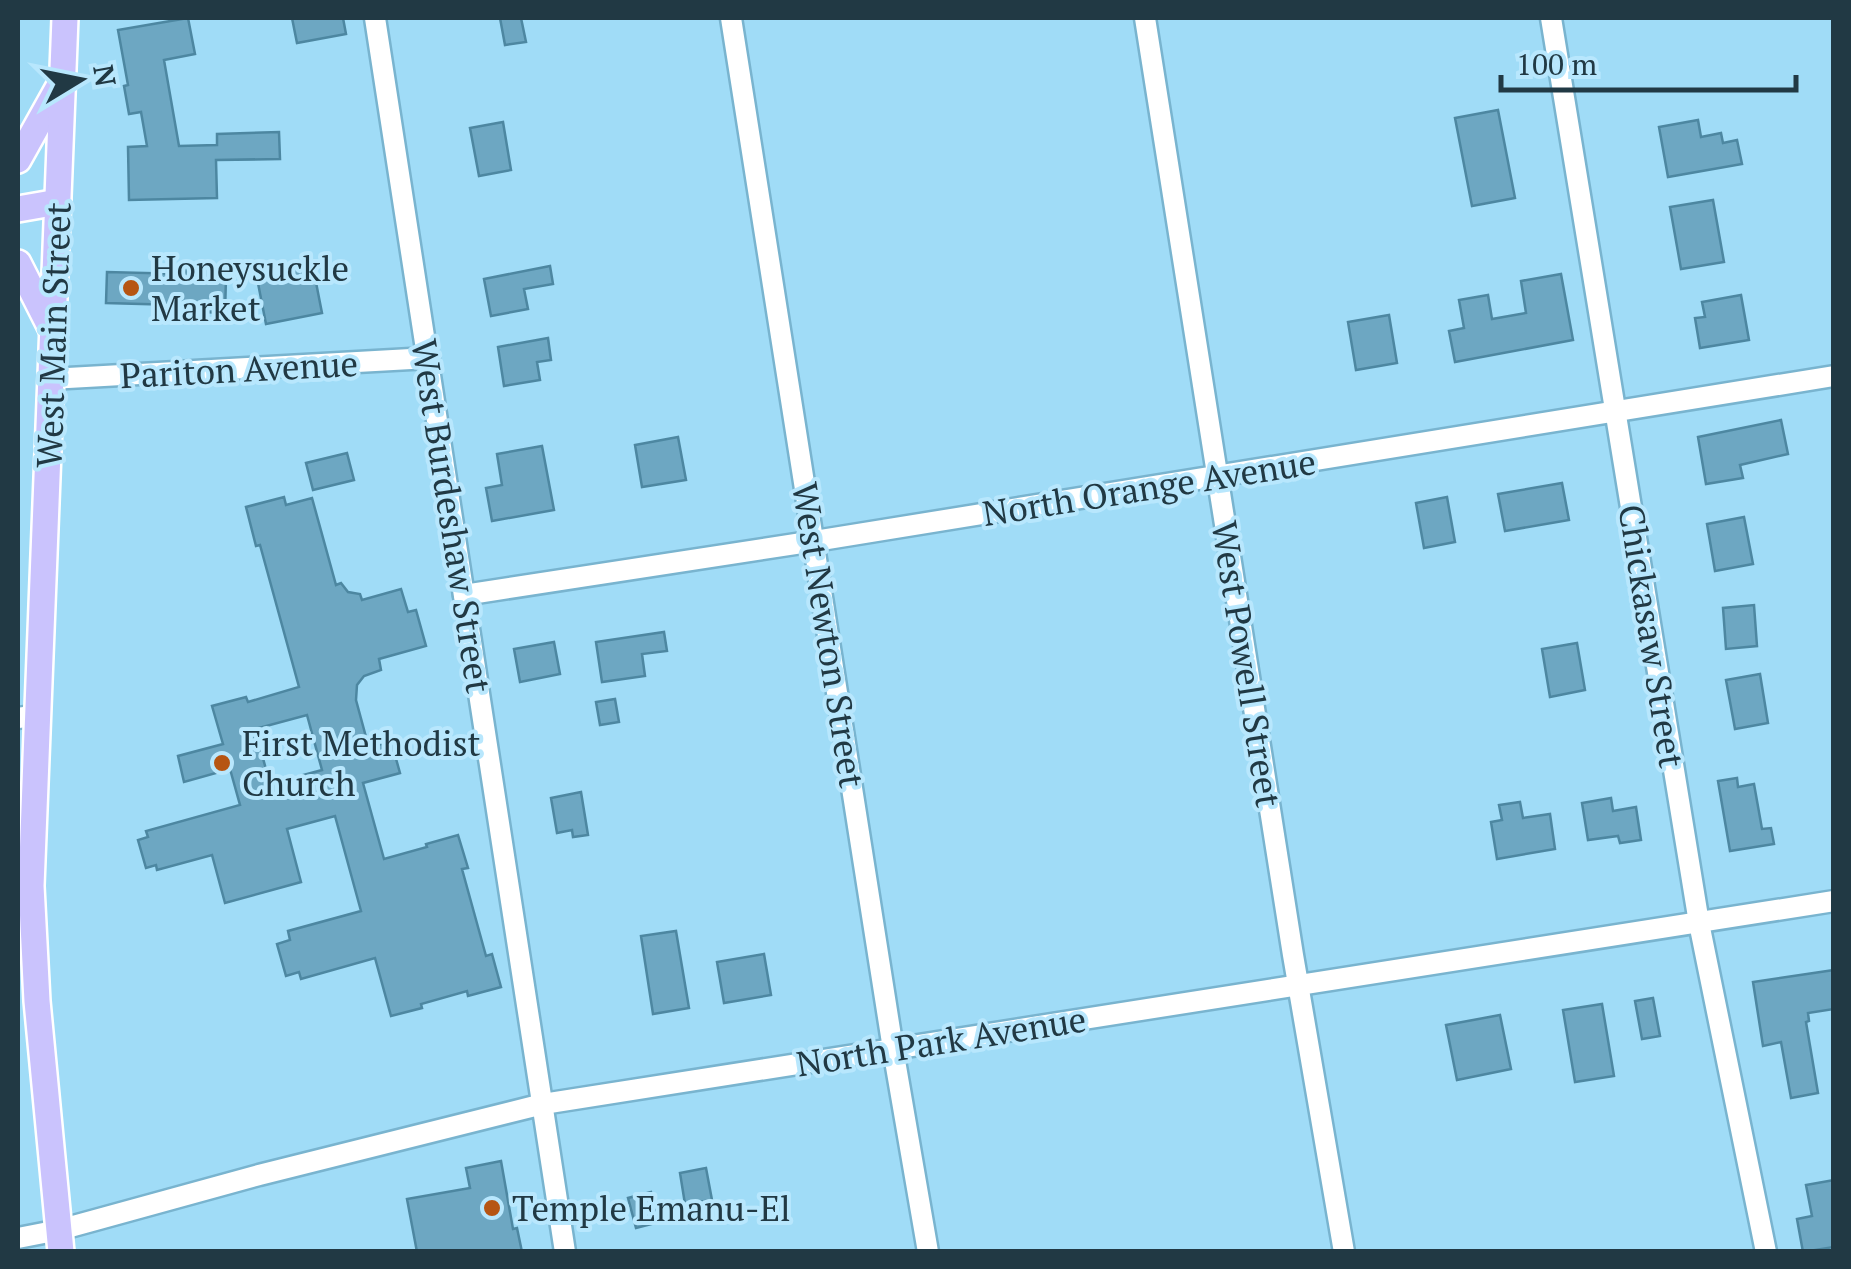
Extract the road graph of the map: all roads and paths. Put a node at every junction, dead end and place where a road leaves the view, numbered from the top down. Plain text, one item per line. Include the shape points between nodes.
1 (65, 18) edge
2 (376, 18) edge
3 (731, 18) edge
4 (1145, 18) edge
5 (1551, 18) edge
6 (64, 79) junction
7 (18, 160) edge
8 (58, 202) junction
9 (18, 209) edge
10 (18, 264) edge
11 (52, 332) junction
12 (428, 358) junction
13 (1834, 376) edge
14 (50, 379) junction
15 (1616, 411) junction
16 (1217, 476) junction
17 (815, 542) junction
18 (464, 595) junction
19 (28, 716) edge
20 (1834, 902) edge
21 (1698, 923) junction
22 (1297, 984) junction
23 (893, 1049) junction
24 (543, 1104) junction
25 (18, 1238) edge
26 (60, 1241) edge
27 (566, 1252) edge
28 (928, 1252) edge
29 (1344, 1252) edge
30 (1766, 1252) edge

1 - 6 main road, West Main Street
2 - 12 street, West Burdeshaw Street
3 - 17 street, West Newton Street
4 - 16 street, West Powell Street
5 - 15 street, Chickasaw Street
6 - 7 main road
6 - 8 main road, West Main Street
8 - 9 main road
8 - 11 main road, West Main Street
10 - 11 main road
11 - 14 main road, West Main Street
12 - 14 street, Pariton Avenue
12 - 18 street, West Burdeshaw Street
13 - 15 street, North Orange Avenue
14 - 19 main road, West Main Street
15 - 16 street, North Orange Avenue
15 - 21 street, Chickasaw Street
16 - 17 street, North Orange Avenue
16 - 22 street, West Powell Street
17 - 18 street, North Orange Avenue
17 - 23 street, West Newton Street
18 - 24 street, West Burdeshaw Street
19 - 26 main road, West Main Street via 33,948
20 - 21 street, North Park Avenue
21 - 22 street, North Park Avenue
21 - 30 street, Chickasaw Street
22 - 23 street, North Park Avenue
22 - 29 street, West Powell Street
23 - 24 street, North Park Avenue
23 - 28 street, West Newton Street
24 - 26 street, North Park Avenue via 260,1175
24 - 27 street, West Burdeshaw Street
25 - 26 street, North Park Avenue

